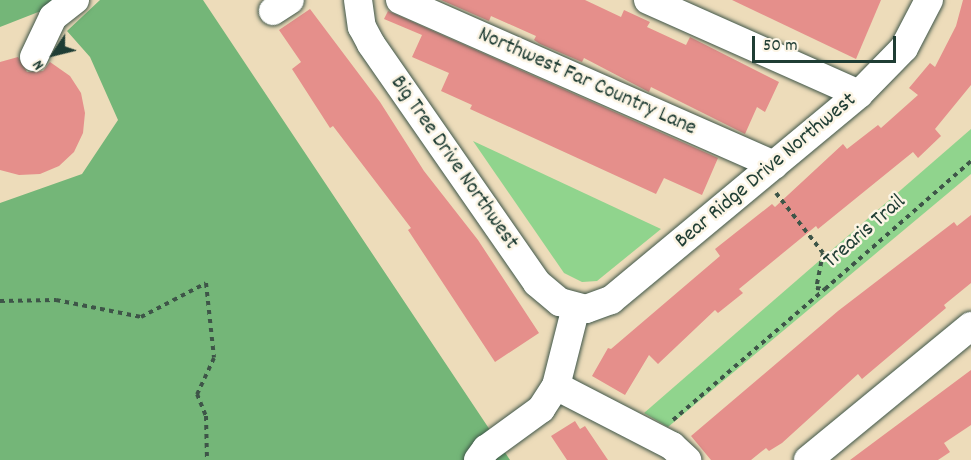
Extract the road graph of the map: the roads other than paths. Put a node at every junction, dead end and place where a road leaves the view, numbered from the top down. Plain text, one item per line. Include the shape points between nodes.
1 (75, 0) edge
2 (358, 0) edge
3 (400, 0) edge
4 (648, 0) edge
5 (922, 3) edge
6 (34, 57) dead end
7 (859, 94) junction
8 (772, 175) junction
9 (576, 307) junction
10 (971, 326) edge
11 (556, 386) junction
12 (478, 460) edge
13 (687, 460) edge
14 (808, 460) edge

1 - 6 street via 53,17
2 - 9 street, Big Tree Drive Northwest via 362,27 371,44 537,282 560,302
3 - 8 street, Northwest Far Country Lane
4 - 7 street
5 - 7 street, Bear Ridge Drive Northwest via 904,48
7 - 8 street, Bear Ridge Drive Northwest
8 - 9 street, Bear Ridge Drive Northwest via 611,300 598,307
9 - 11 street
10 - 14 street
11 - 12 street via 541,409 486,448
11 - 13 street via 654,436

